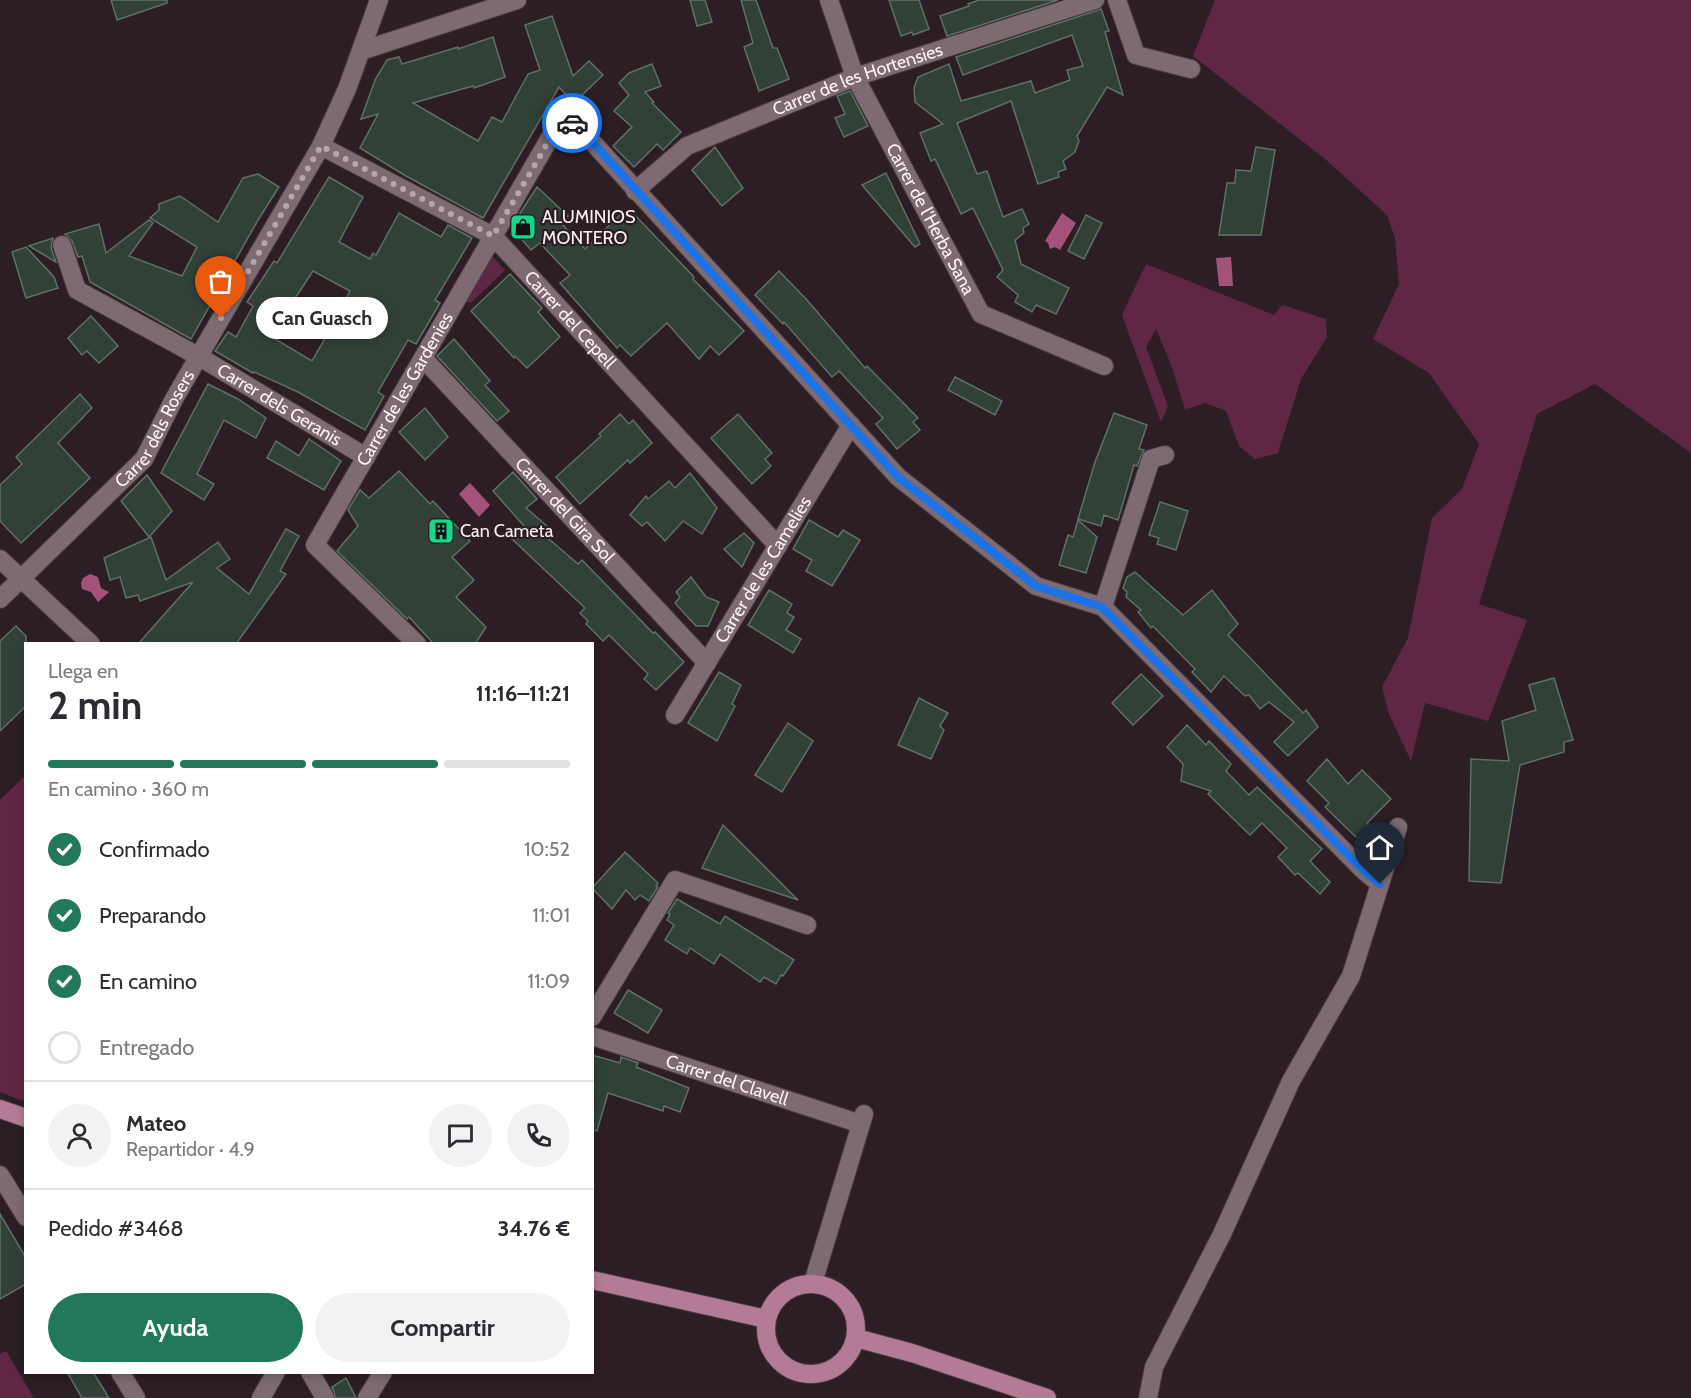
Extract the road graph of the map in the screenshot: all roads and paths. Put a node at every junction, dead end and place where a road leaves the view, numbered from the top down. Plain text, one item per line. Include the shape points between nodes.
1 (379, 0) edge
2 (517, 0) edge
3 (829, 0) edge
4 (1095, 0) edge
5 (1117, 0) edge
6 (361, 51) junction
7 (1191, 69) dead end
8 (855, 77) junction
9 (321, 146) junction
10 (635, 191) junction
11 (493, 236) junction
12 (62, 245) dead end
13 (198, 356) junction
14 (423, 358) junction
15 (1104, 366) dead end
16 (850, 425) junction
17 (1165, 455) dead end
18 (366, 457) junction
19 (777, 546) junction
20 (0, 559) edge
21 (21, 579) junction
22 (0, 599) edge
23 (1102, 607) junction
24 (89, 642) edge
25 (415, 642) edge
26 (707, 663) junction
27 (675, 716) dead end
28 (1398, 827) dead end
29 (1380, 884) junction
30 (807, 925) dead end
31 (594, 1014) edge
32 (594, 1037) edge
33 (0, 1109) edge
34 (24, 1117) edge
35 (0, 1175) edge
36 (24, 1214) edge
37 (594, 1280) edge
38 (813, 1283) junction
39 (766, 1319) junction
40 (856, 1338) junction
41 (121, 1374) edge
42 (275, 1374) edge
43 (311, 1374) edge
44 (382, 1374) edge
45 (136, 1398) edge
46 (261, 1398) edge
47 (325, 1398) edge
48 (367, 1398) edge
49 (1047, 1398) edge
50 (1148, 1398) edge

1 - 6 street, Carrer dels Rosers
2 - 6 street
3 - 8 street, Carrer de l'Herba Sana
4 - 8 street, Carrer de les Hortensies
5 - 7 street via 1136,55
6 - 9 street, Carrer dels Rosers
8 - 10 street, Carrer de les Hortensies via 687,146
8 - 15 street, Carrer de l'Herba Sana via 981,314
9 - 11 street, Carrer del Cepell
9 - 13 street, Carrer dels Rosers
10 - 11 street, Carrer de les Gardenies via 575,123 560,122
10 - 16 street
11 - 14 street, Carrer de les Gardenies
11 - 19 street, Carrer del Cepell
12 - 13 street, Carrer dels Geranis via 76,290
13 - 18 street, Carrer dels Geranis
13 - 21 street, Carrer dels Rosers via 144,459
14 - 18 street, Carrer de les Gardenies
14 - 26 street, Carrer del Gira Sol
16 - 19 street, Carrer de les Camelies
16 - 23 street via 898,477 1036,586
17 - 23 street via 1151,459
18 - 25 street, Carrer de les Gardenies via 315,545
19 - 26 street, Carrer de les Camelies
20 - 21 street
21 - 22 street, Carrer dels Rosers
21 - 24 street
23 - 29 street
26 - 27 street, Carrer de les Camelies
28 - 29 street
29 - 50 street via 1351,976 1291,1081 1222,1234 1154,1366
30 - 31 street via 675,880
32 - 38 street, Carrer del Clavell via 863,1118
33 - 34 main road
35 - 36 street
37 - 39 main road
38 - 39 main road via 797,1285 784,1293
38 - 40 main road via 829,1286 842,1295 857,1323
39 - 40 main road via 771,1350 794,1372 825,1373 840,1365
40 - 49 main road
41 - 45 street
42 - 46 street
43 - 47 street
44 - 48 street

